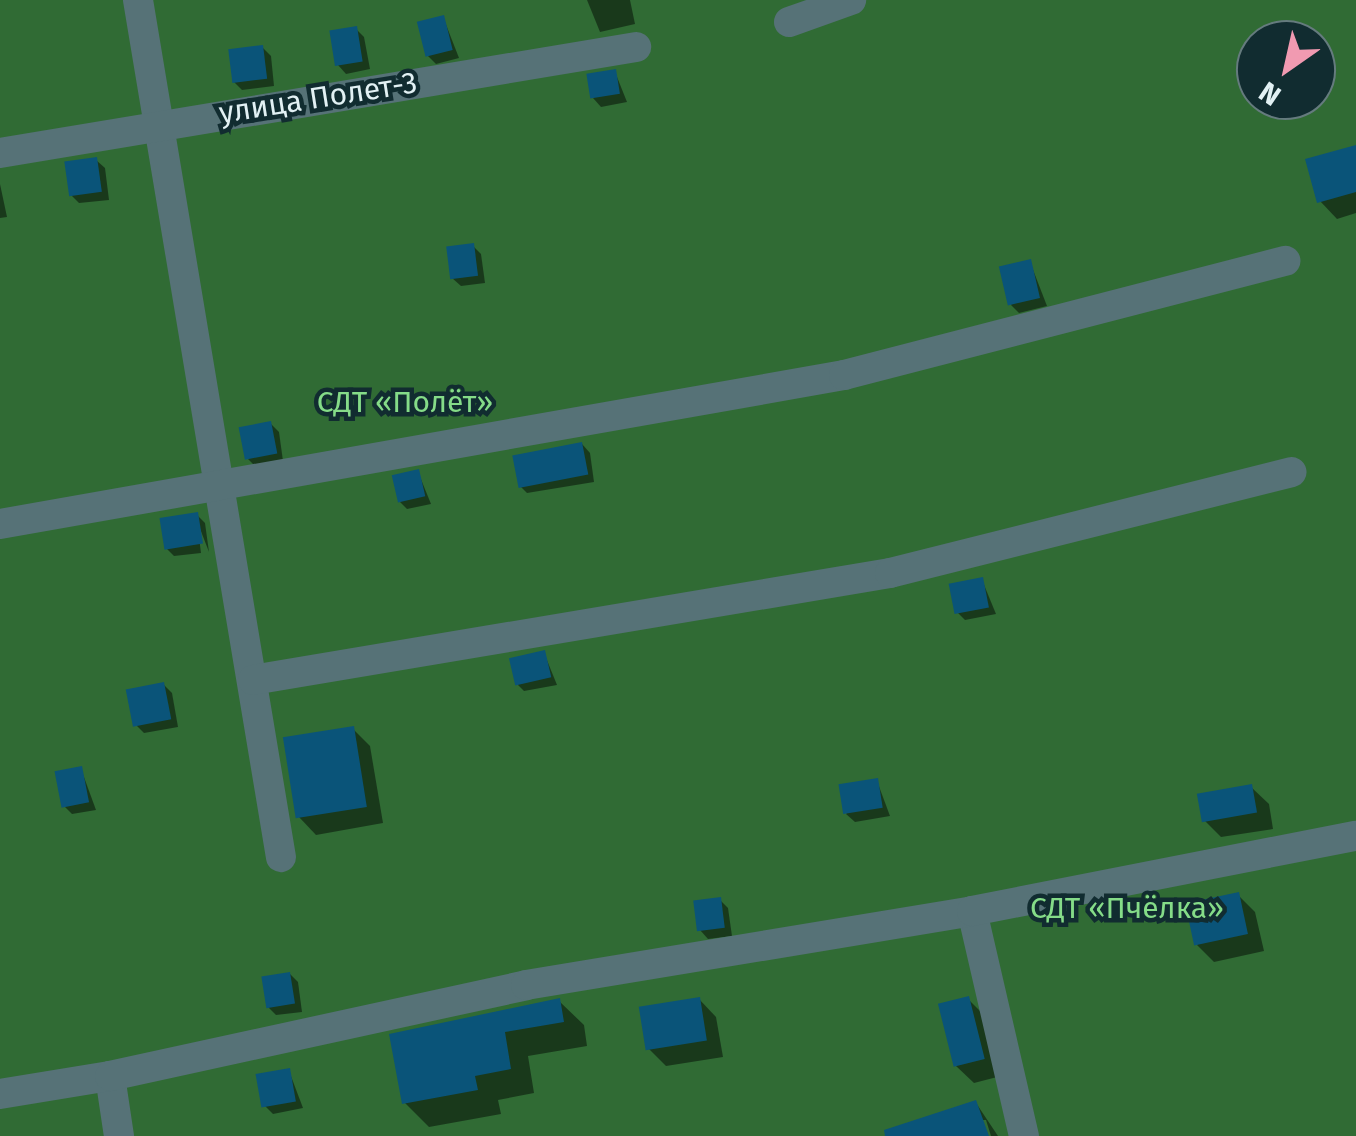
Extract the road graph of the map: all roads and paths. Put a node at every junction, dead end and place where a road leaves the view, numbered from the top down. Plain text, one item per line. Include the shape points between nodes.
1 (138, 0) edge
2 (851, 0) edge
3 (789, 22) dead end
4 (636, 47) dead end
5 (160, 124) junction
6 (0, 153) edge
7 (1286, 261) dead end
8 (1292, 472) dead end
9 (222, 485) junction
10 (0, 524) edge
11 (253, 680) junction
12 (1356, 836) edge
13 (281, 857) dead end
14 (972, 911) junction
15 (110, 1076) junction
16 (0, 1094) edge
17 (120, 1136) edge
18 (1024, 1136) edge

1 - 5 street
2 - 3 street
4 - 5 street, улица Полет-3
5 - 6 street, улица Полет-3
5 - 9 street
7 - 9 street via 844,375
8 - 11 street via 890,573
9 - 10 street
9 - 11 street
11 - 13 street
12 - 14 street
14 - 15 street via 526,985
14 - 18 street
15 - 16 street
15 - 17 street

